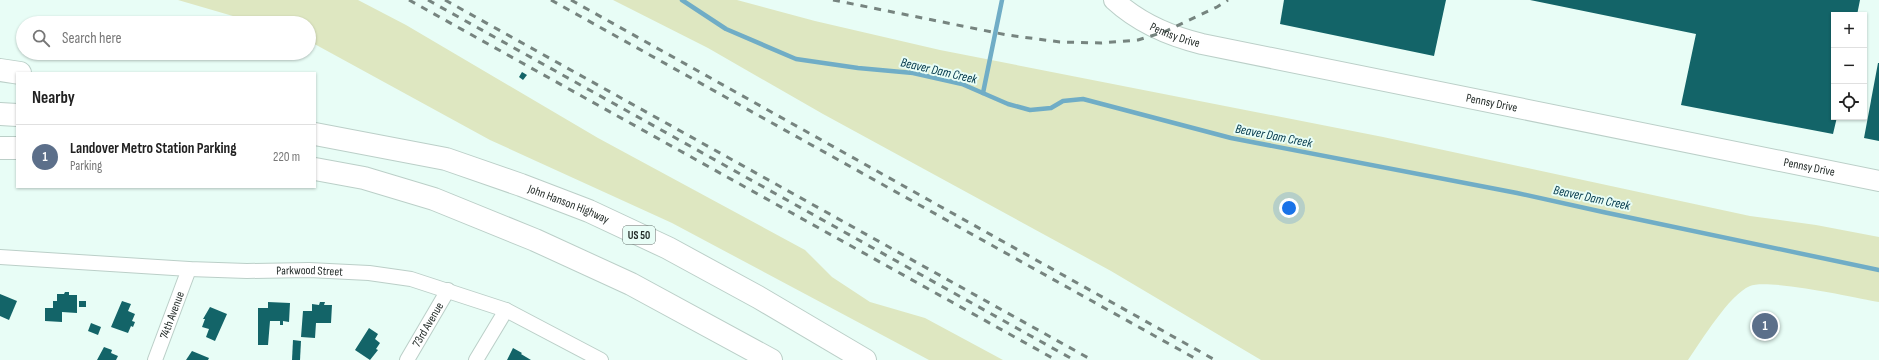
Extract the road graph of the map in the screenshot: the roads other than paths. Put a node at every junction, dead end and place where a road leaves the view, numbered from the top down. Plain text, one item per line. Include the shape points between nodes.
1 (1114, 0) edge
2 (0, 70) edge
3 (16, 72) edge
4 (0, 114) edge
5 (16, 115) edge
6 (316, 124) edge
7 (316, 134) edge
8 (0, 148) edge
9 (16, 148) edge
10 (395, 149) junction
11 (316, 169) edge
12 (1879, 181) edge
13 (0, 257) edge
14 (189, 269) junction
15 (448, 290) junction
16 (506, 310) junction
17 (578, 354) edge
18 (155, 360) edge
19 (407, 360) edge
20 (476, 360) edge
21 (602, 360) edge
22 (771, 360) edge
23 (865, 360) edge

1 - 12 main road, Pennsy Drive via 1130,14 1152,27 1174,37 1202,44
2 - 3 highway
4 - 5 highway
6 - 10 highway
7 - 10 highway, John Hanson Highway / US 50
8 - 9 highway
10 - 23 highway, John Hanson Highway / US 50 via 446,159 590,211 668,248
11 - 22 highway via 364,178 434,199 535,240 631,284
13 - 14 street, Parkwood Street
14 - 15 street, Parkwood Street via 369,273 411,279
14 - 18 street, 74th Avenue
15 - 16 street, Parkwood Street
15 - 19 street, 73rd Avenue
16 - 17 street, Parkwood Street
16 - 20 street
17 - 21 street, Parkwood Street

